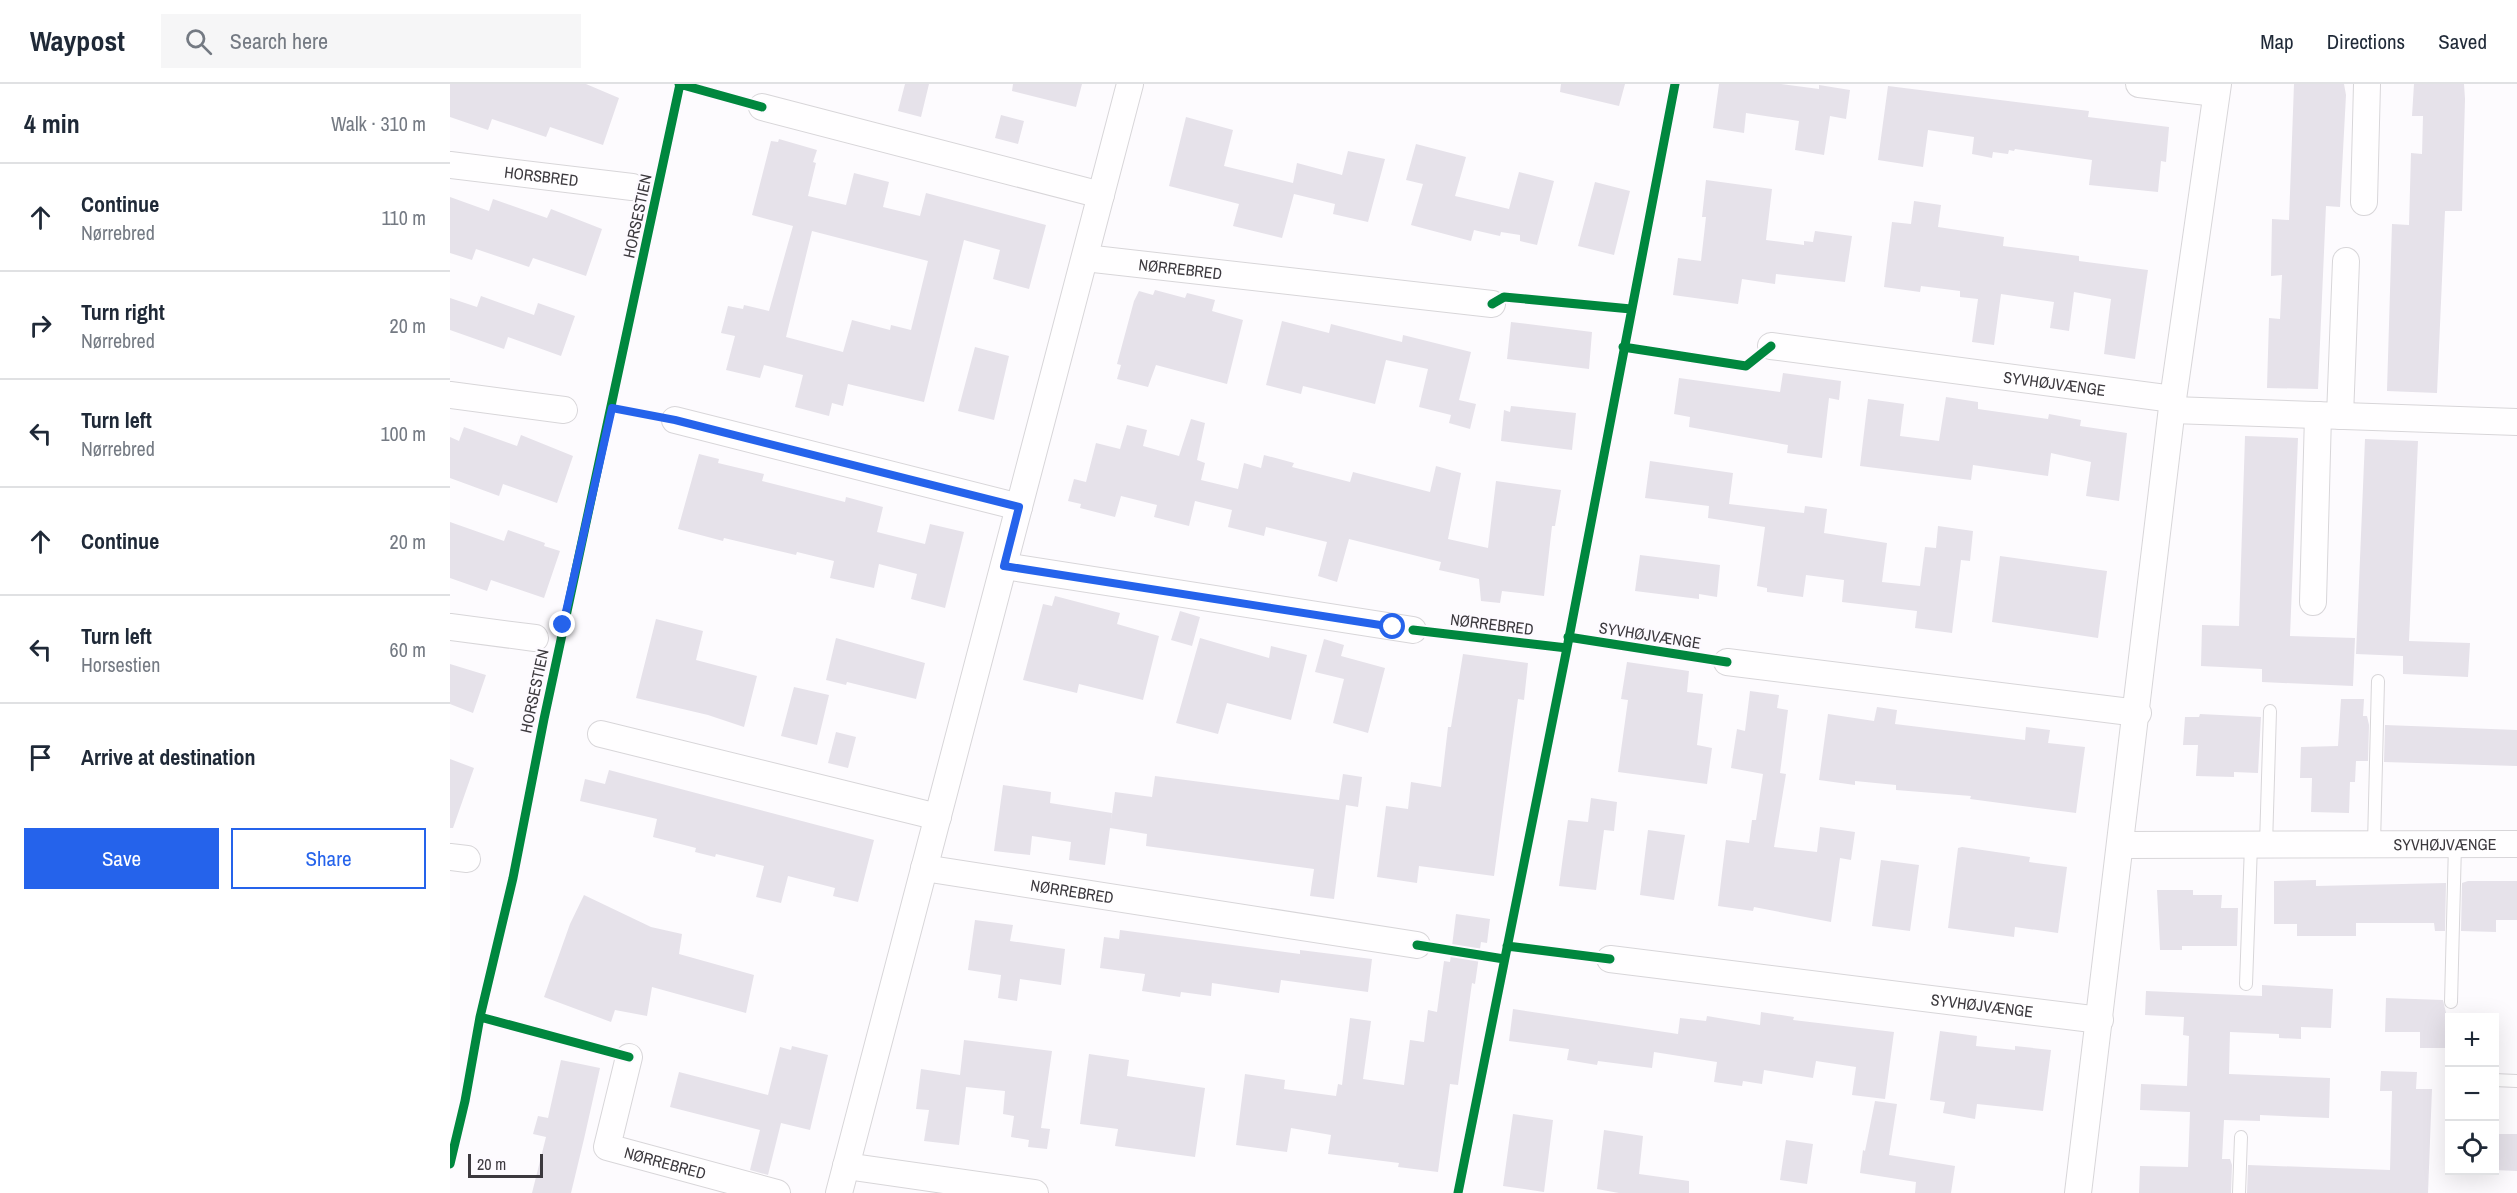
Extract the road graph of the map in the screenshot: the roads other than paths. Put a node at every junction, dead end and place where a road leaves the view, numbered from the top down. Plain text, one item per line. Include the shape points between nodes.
1 (1131, 84) edge
2 (2139, 84) edge
3 (2367, 84) edge
4 (2217, 89) edge
5 (762, 107) dead end
6 (450, 165) edge
7 (632, 187) dead end
8 (1101, 195) junction
9 (2364, 202) dead end
10 (1085, 258) junction
11 (2346, 261) dead end
12 (1492, 304) dead end
13 (1772, 346) dead end
14 (450, 395) edge
15 (2173, 405) junction
16 (564, 410) dead end
17 (2329, 415) junction
18 (675, 420) dead end
19 (2517, 422) edge
20 (1019, 507) junction
21 (1004, 566) junction
22 (2313, 602) dead end
23 (450, 627) edge
24 (1413, 630) dead end
25 (535, 639) dead end
26 (1727, 663) dead end
27 (2378, 681) dead end
28 (2270, 711) dead end
29 (2138, 712) junction
30 (601, 734) dead end
31 (938, 817) junction
32 (2374, 844) junction
33 (2455, 844) junction
34 (2517, 844) edge
35 (2121, 845) junction
36 (2258, 845) junction
37 (924, 868) junction
38 (1417, 945) dead end
39 (1610, 959) dead end
40 (2246, 984) dead end
41 (2451, 1002) dead end
42 (2100, 1020) junction
43 (629, 1057) dead end
44 (2499, 1080) edge
45 (2517, 1081) edge
46 (2241, 1137) dead end
47 (846, 1166) junction
48 (777, 1193) edge
49 (839, 1193) edge
50 (1035, 1193) edge
51 (2078, 1193) edge
52 (2239, 1193) edge

1 - 8 street
2 - 4 street
3 - 9 street
4 - 15 street
5 - 8 street
6 - 7 street, HORSBRED
8 - 10 street
10 - 12 street, NØRREBRED
10 - 20 street
11 - 17 street
13 - 15 street, SYVHØJVÆNGE
14 - 16 street
15 - 17 street, SYVHØJVÆNGE
15 - 29 street
17 - 19 street, SYVHØJVÆNGE
17 - 22 street
18 - 20 street
20 - 21 street
21 - 24 street
21 - 31 street
23 - 25 street
26 - 29 street
27 - 32 lane
28 - 36 lane
29 - 35 street
30 - 31 street
31 - 37 street
32 - 33 street, SYVHØJVÆNGE
32 - 36 street, SYVHØJVÆNGE
33 - 34 street, SYVHØJVÆNGE
33 - 41 lane
35 - 36 street, SYVHØJVÆNGE
35 - 42 street
36 - 40 lane
37 - 38 street, NØRREBRED
37 - 47 street
39 - 42 street, SYVHØJVÆNGE
42 - 51 street
43 - 48 street, NØRREBRED via 607,1147
44 - 45 lane
46 - 52 lane
47 - 49 street
47 - 50 street

